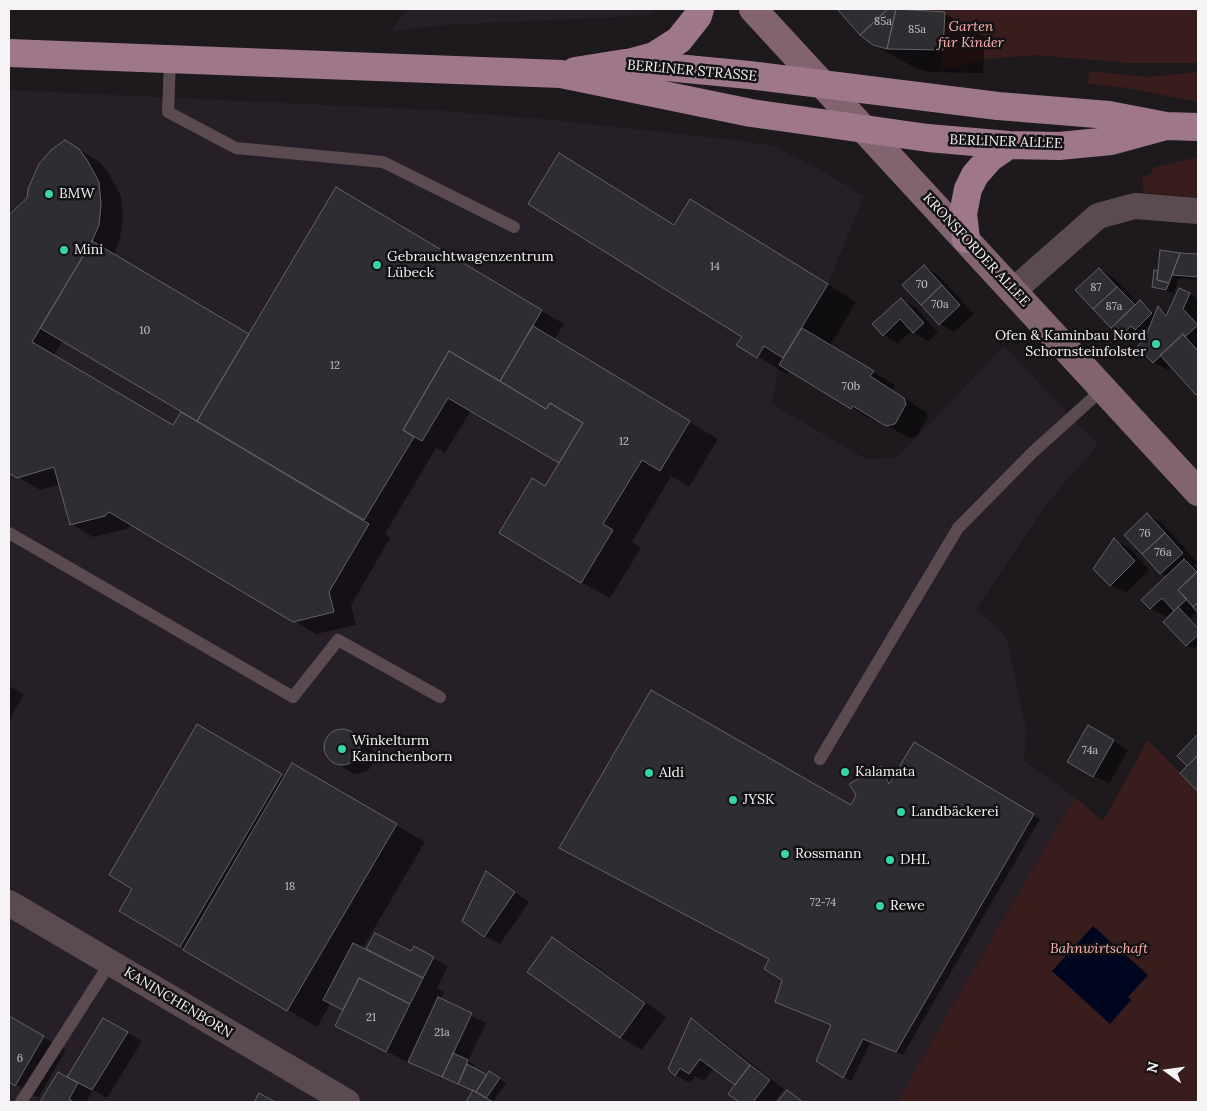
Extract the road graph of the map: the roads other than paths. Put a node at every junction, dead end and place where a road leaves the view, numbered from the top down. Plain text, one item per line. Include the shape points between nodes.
1 (700, 9) edge
2 (753, 9) edge
3 (9, 53) edge
4 (170, 60) junction
5 (625, 63) junction
6 (561, 74) junction
7 (822, 84) junction
8 (1166, 126) junction
9 (1198, 128) edge
10 (864, 129) junction
11 (1009, 145) junction
12 (1198, 211) edge
13 (514, 227) dead end
14 (966, 239) junction
15 (1013, 290) junction
16 (1104, 388) junction
17 (1198, 492) edge
18 (9, 533) edge
19 (440, 697) dead end
20 (820, 759) dead end
21 (9, 903) edge
22 (110, 962) junction
23 (21, 1102) edge
24 (347, 1102) edge

1 - 5 main road via 680,40 654,56
2 - 7 main road, KRONSFORDER ALLEE
3 - 4 main road
4 - 6 main road
4 - 13 lane via 168,112 236,148 383,162
5 - 6 main road, BERLINER STRASSE
5 - 7 main road, BERLINER STRASSE
6 - 10 main road, BERLINER ALLEE via 751,113
7 - 8 main road via 978,104 1109,116
7 - 10 main road, KRONSFORDER ALLEE
8 - 9 main road
8 - 11 main road, BERLINER ALLEE via 1111,141 1059,146
10 - 11 main road, BERLINER ALLEE
10 - 14 main road, KRONSFORDER ALLEE
11 - 14 main road via 990,158 968,189 963,214
12 - 15 street via 1135,206 1098,216
14 - 15 main road, KRONSFORDER ALLEE
15 - 16 main road, KRONSFORDER ALLEE
16 - 17 main road, KRONSFORDER ALLEE
16 - 20 lane via 1033,452 958,528
18 - 19 lane via 293,698 338,640
21 - 22 street, KANINCHENBORN
22 - 23 lane
22 - 24 street, KANINCHENBORN

